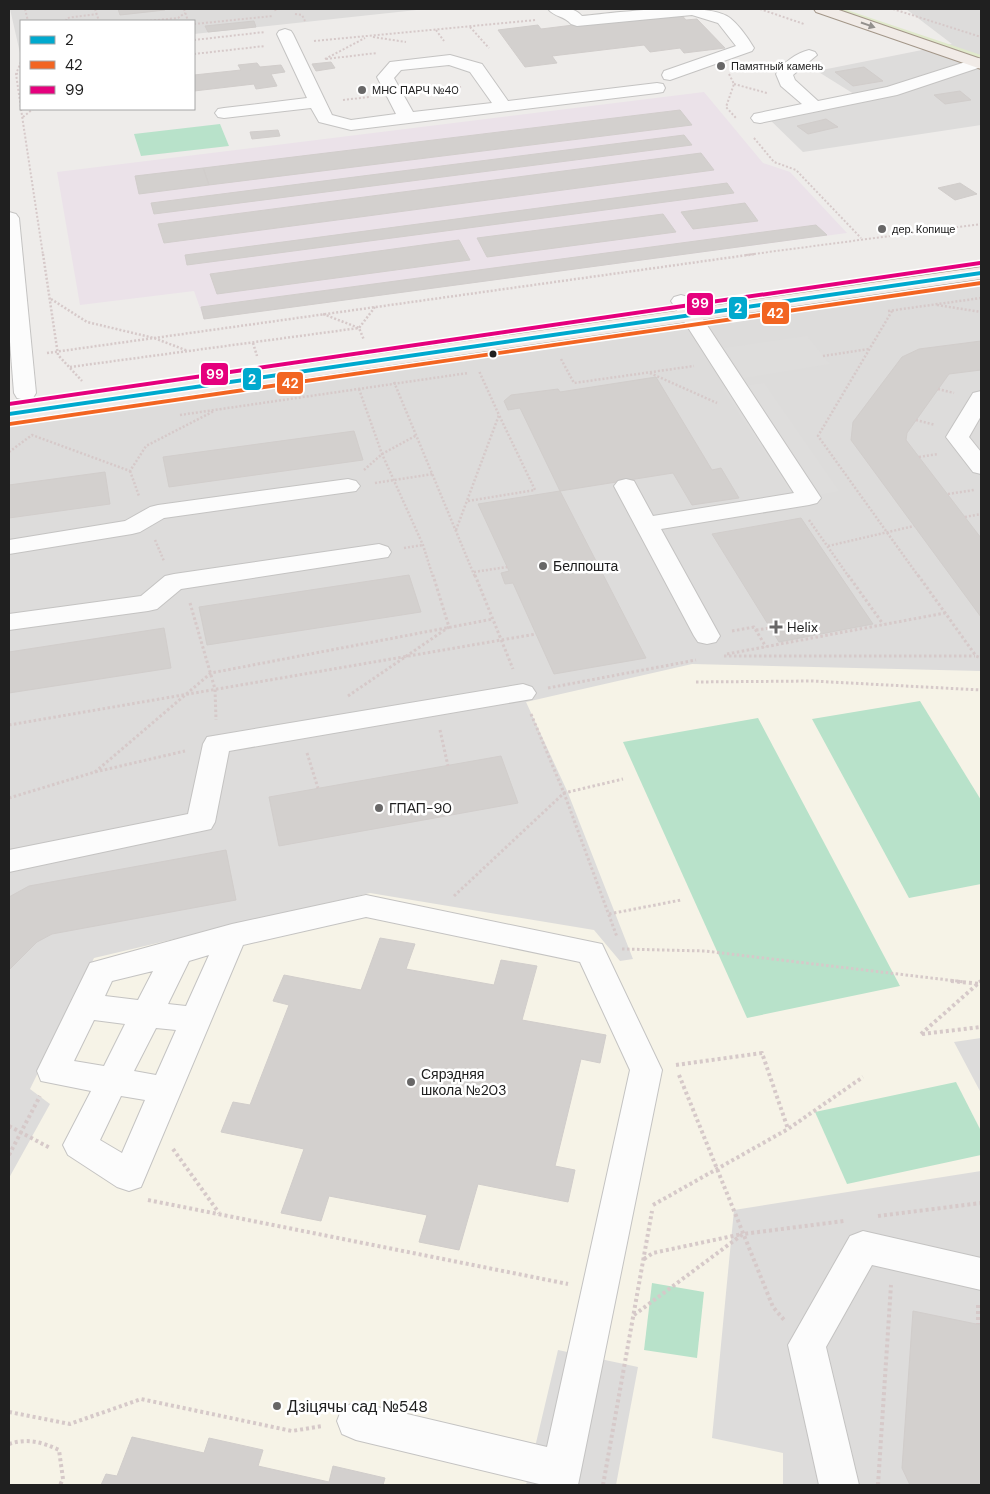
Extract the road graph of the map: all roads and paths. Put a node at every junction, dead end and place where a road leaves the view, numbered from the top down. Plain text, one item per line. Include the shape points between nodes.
1 (95, 9) edge
2 (184, 9) edge
3 (556, 9) edge
4 (822, 9) edge
5 (861, 9) edge
6 (893, 9) edge
7 (185, 13) junction
8 (97, 14) junction
9 (294, 14) dead end
10 (276, 16) dead end
11 (574, 16) junction
12 (66, 20) edge
13 (99, 20) edge
14 (157, 20) edge
15 (188, 20) edge
16 (195, 24) edge
17 (308, 28) dead end
18 (282, 36) junction
19 (368, 36) junction
20 (981, 37) edge
21 (195, 40) edge
22 (380, 53) dead end
23 (195, 54) edge
24 (810, 55) dead end
25 (980, 59) edge
26 (20, 64) edge
27 (20, 73) edge
28 (16, 74) junction
29 (670, 75) dead end
30 (657, 88) dead end
31 (20, 102) edge
32 (317, 102) junction
33 (503, 106) junction
34 (815, 107) junction
35 (21, 110) edge
36 (32, 110) edge
37 (224, 112) dead end
38 (23, 117) junction
39 (407, 118) junction
40 (760, 118) dead end
41 (796, 170) dead end
42 (9, 218) edge
43 (981, 224) edge
44 (861, 239) junction
45 (981, 260) edge
46 (981, 273) edge
47 (50, 299) junction
48 (934, 305) dead end
49 (375, 306) junction
50 (685, 308) junction
51 (893, 310) dead end
52 (981, 312) edge
53 (322, 314) junction
54 (359, 328) junction
55 (154, 338) junction
56 (870, 349) junction
57 (188, 351) junction
58 (58, 352) junction
59 (256, 352) junction
60 (21, 356) junction
61 (823, 356) dead end
62 (561, 359) dead end
63 (721, 362) junction
64 (69, 367) dead end
65 (479, 371) dead end
66 (650, 372) junction
67 (390, 379) dead end
68 (396, 383) junction
69 (981, 398) edge
70 (18, 404) edge
71 (720, 404) dead end
72 (217, 410) dead end
73 (498, 416) junction
74 (418, 435) junction
75 (9, 452) edge
76 (382, 454) junction
77 (981, 467) edge
78 (434, 474) junction
79 (393, 480) junction
80 (348, 486) junction
81 (626, 486) dead end
82 (981, 489) edge
83 (948, 494) dead end
84 (467, 501) junction
85 (981, 514) edge
86 (965, 517) dead end
87 (146, 519) junction
88 (646, 524) junction
89 (914, 526) dead end
90 (456, 530) junction
91 (888, 533) junction
92 (828, 546) dead end
93 (9, 547) edge
94 (379, 552) dead end
95 (507, 567) dead end
96 (474, 572) junction
97 (179, 581) junction
98 (945, 612) junction
99 (493, 619) junction
100 (9, 622) edge
101 (449, 627) junction
102 (770, 628) dead end
103 (536, 634) dead end
104 (501, 640) junction
105 (712, 646) junction
106 (766, 646) junction
107 (406, 656) junction
108 (976, 656) junction
109 (981, 658) edge
110 (211, 673) junction
111 (696, 682) dead end
112 (215, 689) junction
113 (981, 690) edge
114 (523, 693) junction
115 (183, 695) junction
116 (345, 698) dead end
117 (435, 708) junction
118 (9, 725) edge
119 (299, 730) junction
120 (217, 744) junction
121 (448, 766) dead end
122 (95, 772) junction
123 (623, 779) dead end
124 (318, 788) dead end
125 (564, 793) junction
126 (9, 798) edge
127 (9, 861) edge
128 (681, 900) dead end
129 (609, 914) junction
130 (430, 919) junction
131 (232, 936) junction
132 (621, 949) junction
133 (178, 952) junction
134 (624, 954) dead end
135 (980, 983) edge
136 (85, 1006) junction
137 (147, 1014) junction
138 (196, 1020) junction
139 (981, 1028) edge
140 (671, 1057) dead end
141 (675, 1065) junction
142 (53, 1071) junction
143 (864, 1077) dead end
144 (113, 1080) junction
145 (159, 1105) junction
146 (9, 1126) edge
147 (788, 1129) junction
148 (20, 1132) junction
149 (57, 1152) dead end
150 (9, 1155) edge
151 (717, 1168) junction
152 (141, 1199) dead end
153 (981, 1203) edge
154 (219, 1214) junction
155 (872, 1217) dead end
156 (852, 1220) dead end
157 (744, 1234) junction
158 (893, 1255) junction
159 (644, 1259) junction
160 (981, 1274) edge
161 (599, 1290) junction
162 (637, 1298) junction
163 (634, 1316) junction
164 (807, 1345) junction
165 (9, 1412) edge
166 (356, 1421) joint
167 (9, 1444) edge
168 (560, 1477) edge
169 (60, 1485) edge
170 (603, 1485) edge
171 (839, 1485) edge
172 (878, 1485) edge

1 - 8 path
2 - 7 path
3 - 11 street
4 -> 25 main road
5 - 25 main road
6 - 20 path
7 - 14 path via 178,18
7 - 15 path
8 - 12 path
8 - 13 path
9 - 17 path via 302,15
10 - 16 path
11 - 19 path
11 - 29 street via 577,21 693,10 724,20 746,48
18 - 19 path
18 - 21 path
18 - 23 path
18 - 32 street
19 - 22 path via 325,59
24 - 34 street via 784,74 787,82
25 - 34 street via 891,91
26 - 28 path
27 - 28 path
28 - 31 path
30 - 33 street
32 - 37 street
32 - 39 street via 325,118 351,124
33 - 39 street
33 - 39 street via 476,68 450,60 396,66 385,77
34 - 40 street
35 - 38 path
36 - 38 path
38 - 47 path
41 - 44 path
42 - 60 street
43 - 44 path
44 - 49 path
45 - 50 main road
46 - 50 main road
47 - 55 path via 87,322
47 - 58 path
48 - 52 path
49 - 53 path
49 - 54 path
50 - 59 main road
50 - 63 street
50 - 70 main road
51 - 56 path
53 - 54 path
53 - 55 path
54 - 59 path
55 - 57 path
55 - 58 path
56 - 61 path
56 - 91 path via 818,436
57 - 59 path
57 - 64 path
58 - 60 path
59 - 70 main road
60 - 70 street
62 - 66 path via 574,383
63 - 66 path
63 - 88 street via 809,498
65 - 73 path
66 - 71 path
67 - 68 path
68 - 74 path
68 - 76 path via 359,389
69 - 77 street via 956,437
72 - 75 path via 146,446 130,471 32,435
73 - 84 path
73 - 84 path via 535,490
74 - 76 path
74 - 78 path
76 - 79 path
76 - 80 path
78 - 79 path
78 - 90 path
79 - 80 path
79 - 101 path via 423,545
80 - 87 street via 158,512
81 - 88 street
82 - 83 path
84 - 90 path
85 - 86 path
87 - 93 street via 132,527
87 - 97 path
88 - 105 street
89 - 91 path
90 - 96 path
91 - 92 path
91 - 98 path
94 - 97 street
95 - 96 path
96 - 99 path
97 - 100 street via 148,603
97 - 110 path
98 - 106 path
98 - 108 path
99 - 101 path
99 - 104 path
101 - 107 path
101 - 110 path
102 - 106 path via 755,629
103 - 104 path
104 - 107 path
104 - 114 path
105 - 106 path
105 - 108 path
105 - 114 path
107 - 112 path
107 - 116 path
108 - 109 path
110 - 112 path
110 - 115 path
111 - 113 path via 812,681
112 - 115 path
112 - 120 path
114 - 117 street
114 - 125 path
115 - 118 path
115 - 122 path
117 - 119 street
117 - 121 path
119 - 120 street
119 - 124 path
120 - 122 path
120 - 127 street via 201,822
122 - 126 path
123 - 125 path
125 - 129 path
125 - 130 path
128 - 129 path
129 - 132 path
130 - 131 street via 366,906
130 - 161 street via 591,952 646,1070
131 - 133 street
131 - 138 street
132 - 134 path
132 - 135 path via 704,951
133 - 136 street via 101,972
133 - 137 street
135 - 139 path via 921,1034
136 - 137 street
136 - 142 street
137 - 138 street
137 - 144 street
138 - 145 street
140 - 141 path
141 - 147 path via 762,1053
141 - 151 path
142 - 144 street
142 - 148 path
143 - 147 path
144 - 145 street
144 - 145 street via 80,1145 129,1176
145 - 154 path
146 - 148 path
147 - 151 path
148 - 149 path
148 - 150 path
151 - 157 path
151 - 159 path via 654,1203
152 - 154 path
153 - 155 path
154 - 161 path
156 - 157 path
157 - 159 path via 653,1254
157 - 163 path
157 - 164 path via 773,1306
158 - 160 street
158 - 164 street via 863,1247
158 - 172 path
159 - 162 path
161 - 162 path
161 - 168 street
162 - 163 path
163 - 170 path
164 - 171 street
165 - 166 path via 70,1424 141,1399 292,1431
166 - 168 street
167 - 169 path via 19,1440 40,1441 59,1450 63,1479

